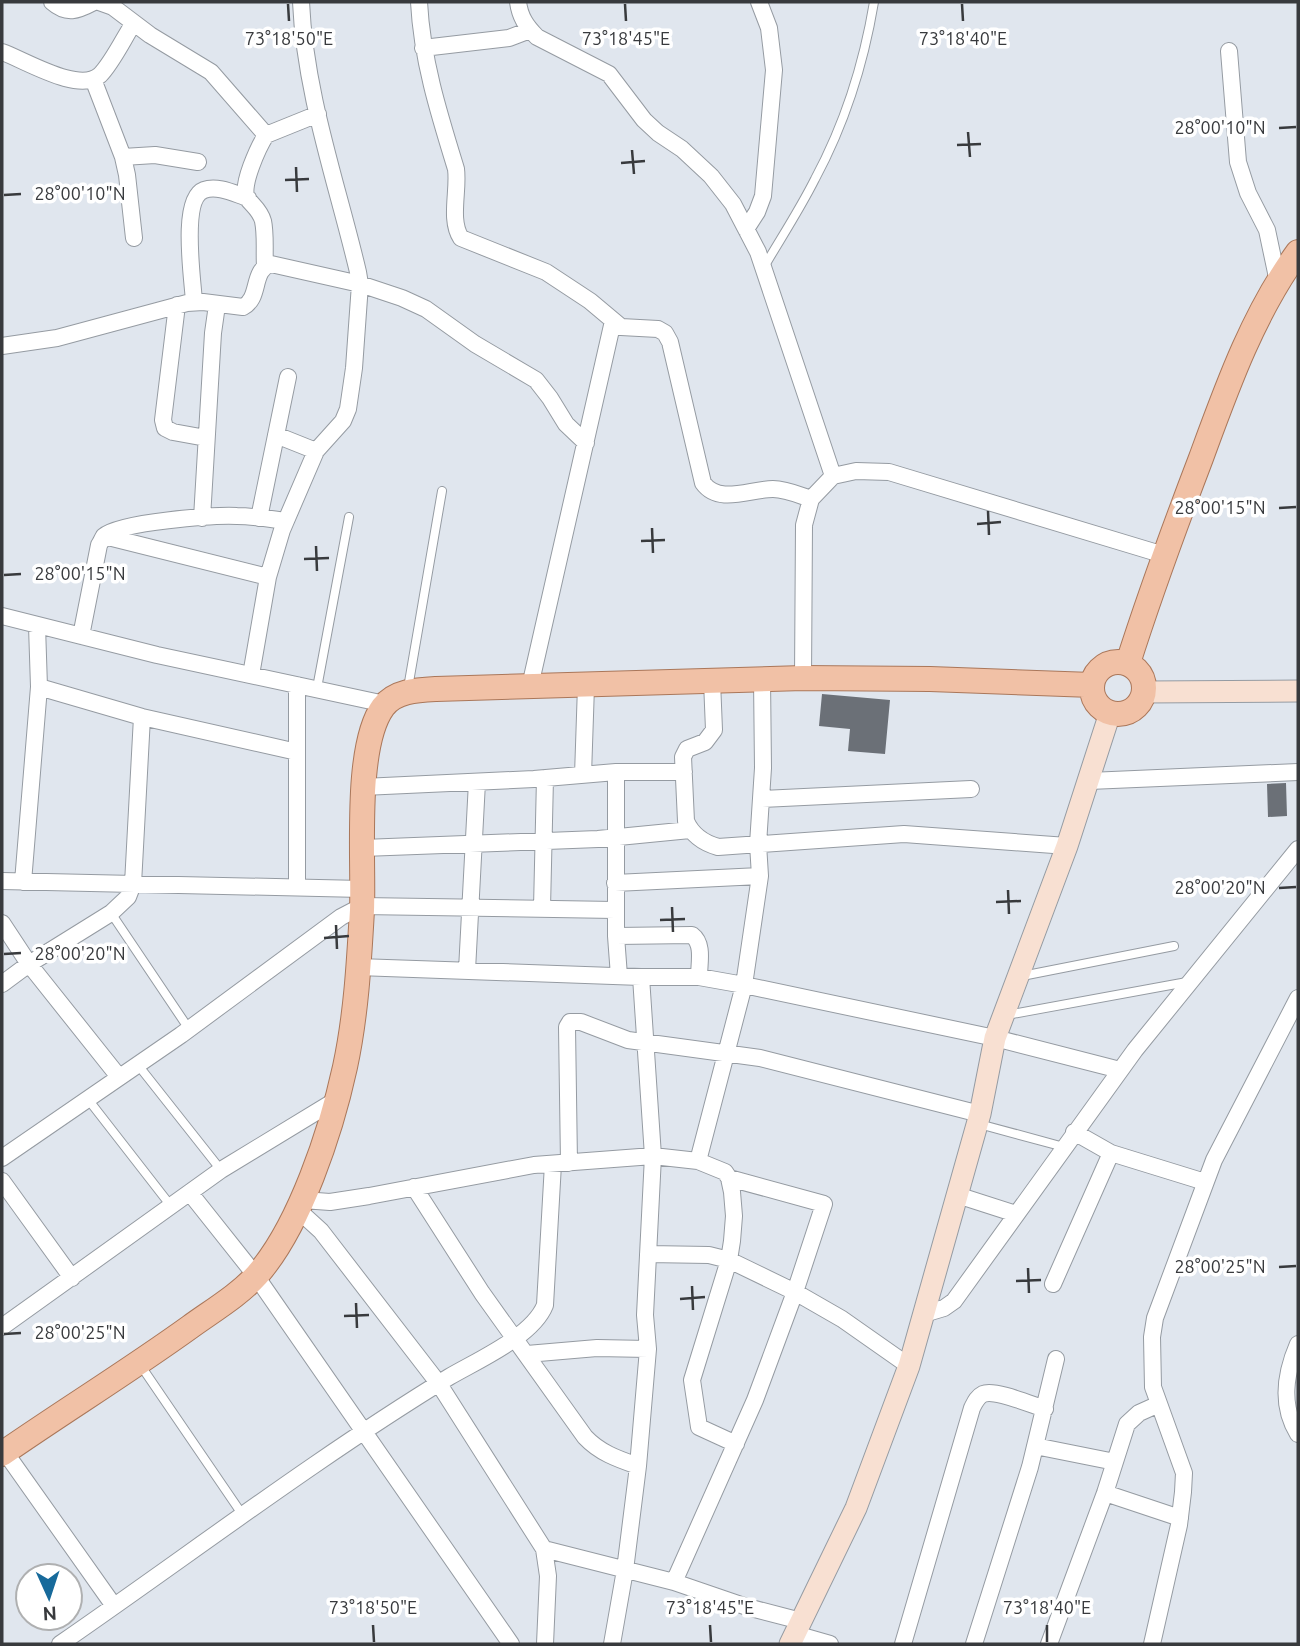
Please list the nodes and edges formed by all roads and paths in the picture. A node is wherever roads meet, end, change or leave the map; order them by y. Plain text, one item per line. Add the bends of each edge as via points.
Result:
1 (52, 2) edge
2 (97, 2) edge
3 (301, 2) edge
4 (419, 2) edge
5 (518, 2) edge
6 (759, 2) edge
7 (874, 2) edge
8 (133, 24) junction
9 (530, 30) junction
10 (423, 48) junction
11 (1229, 51) dead end
12 (2, 52) edge
13 (93, 79) junction
14 (318, 114) junction
15 (266, 135) junction
16 (123, 157) junction
17 (198, 162) dead end
18 (248, 198) junction
19 (746, 229) junction
20 (134, 238) dead end
21 (1298, 253) edge
22 (265, 266) junction
23 (764, 267) junction
24 (1278, 282) junction
25 (359, 284) junction
26 (194, 302) junction
27 (177, 305) junction
28 (217, 305) junction
29 (613, 321) junction
30 (2, 346) edge
31 (288, 377) dead end
32 (276, 435) junction
33 (206, 438) junction
34 (586, 443) junction
35 (316, 451) junction
36 (834, 475) junction
37 (442, 491) dead end
38 (811, 499) junction
39 (349, 517) dead end
40 (201, 518) junction
41 (259, 518) junction
42 (286, 521) junction
43 (104, 536) junction
44 (1164, 555) junction
45 (268, 577) junction
46 (2, 616) edge
47 (37, 626) junction
48 (81, 636) junction
49 (1128, 663) junction
50 (251, 675) junction
51 (803, 678) junction
52 (762, 679) junction
53 (712, 681) junction
54 (297, 685) junction
55 (530, 685) junction
56 (1092, 685) junction
57 (586, 686) junction
58 (39, 687) junction
59 (317, 688) junction
60 (407, 691) junction
61 (1298, 691) edge
62 (1144, 692) junction
63 (385, 704) junction
64 (1110, 713) junction
65 (142, 717) junction
66 (297, 752) junction
67 (616, 772) junction
68 (684, 772) junction
69 (1298, 772) edge
70 (583, 775) junction
71 (545, 778) junction
72 (1090, 781) junction
73 (477, 782) junction
74 (363, 787) junction
75 (971, 789) dead end
76 (762, 799) junction
77 (690, 830) junction
78 (615, 837) junction
79 (544, 840) junction
80 (475, 843) junction
81 (758, 844) junction
82 (1067, 846) junction
83 (363, 848) junction
84 (1298, 849) edge
85 (760, 876) junction
86 (2, 881) edge
87 (23, 882) junction
88 (615, 883) junction
89 (133, 884) junction
90 (297, 887) junction
91 (362, 897) junction
92 (471, 908) junction
93 (542, 908) junction
94 (615, 910) junction
95 (111, 913) junction
96 (2, 922) edge
97 (615, 936) junction
98 (1174, 947) dead end
99 (29, 964) junction
100 (359, 967) junction
101 (467, 970) junction
102 (619, 976) junction
103 (641, 977) junction
104 (699, 977) junction
105 (1016, 977) junction
106 (1190, 981) junction
107 (2, 984) edge
108 (744, 985) junction
109 (1298, 998) edge
110 (1003, 1016) junction
111 (190, 1029) junction
112 (995, 1038) junction
113 (646, 1042) junction
114 (727, 1052) junction
115 (138, 1065) junction
116 (1120, 1070) junction
117 (119, 1077) junction
118 (87, 1097) junction
119 (336, 1100) junction
120 (978, 1119) junction
121 (1074, 1132) junction
122 (1063, 1147) junction
123 (1111, 1153) junction
124 (653, 1156) junction
125 (2, 1158) edge
126 (698, 1161) junction
127 (561, 1163) junction
128 (221, 1170) junction
129 (729, 1178) junction
130 (2, 1181) edge
131 (1205, 1182) junction
132 (414, 1188) junction
133 (190, 1193) junction
134 (957, 1195) junction
135 (300, 1205) junction
136 (171, 1206) junction
137 (1016, 1214) junction
138 (648, 1254) junction
139 (729, 1260) junction
140 (256, 1276) junction
141 (72, 1278) junction
142 (1052, 1284) dead end
143 (795, 1292) junction
144 (924, 1314) junction
145 (2, 1327) edge
146 (514, 1338) junction
147 (1298, 1344) edge
148 (648, 1349) junction
149 (527, 1354) junction
150 (1056, 1359) dead end
151 (139, 1363) junction
152 (909, 1366) junction
153 (439, 1384) junction
154 (1159, 1404) junction
155 (1045, 1409) junction
156 (364, 1430) junction
157 (1298, 1434) edge
158 (736, 1444) junction
159 (1035, 1446) junction
160 (3, 1453) edge
161 (1115, 1462) junction
162 (638, 1466) junction
163 (1105, 1493) junction
164 (242, 1514) junction
165 (1180, 1518) junction
166 (544, 1549) junction
167 (625, 1570) junction
168 (674, 1582) junction
169 (114, 1606) junction
170 (796, 1633) edge
171 (60, 1644) edge
172 (511, 1644) edge
173 (545, 1644) edge
174 (612, 1644) edge
175 (830, 1644) edge
176 (903, 1644) edge
177 (974, 1644) edge
178 (1049, 1644) edge
179 (1152, 1644) edge

1 - 2 street via 70,11
2 - 8 street via 113,7
3 - 14 street
4 - 10 street
5 - 9 street
6 - 19 street via 769,28 774,70 763,196
7 - 23 lane via 836,134
8 - 13 street via 101,74
8 - 15 street via 211,72
9 - 10 street via 509,38
9 - 19 street via 609,74 644,120 711,176
10 - 29 street via 456,169 456,229 461,238 545,272
11 - 24 street via 1238,162 1267,230
12 - 13 street via 71,80
13 - 16 street
14 - 15 street
14 - 25 street
15 - 18 street via 245,184
16 - 17 street via 155,155
16 - 20 street
18 - 22 street via 263,223
18 - 26 street via 207,189 193,202 189,233
19 - 23 street
21 - 24 main road
22 - 25 street
22 - 28 street via 248,305
23 - 36 street
24 - 44 main road via 1228,384
25 - 34 street via 426,309 536,380 566,424
25 - 35 street via 348,409
26 - 27 street
26 - 28 street
27 - 30 street via 57,338
27 - 33 street via 163,420 165,428 173,432
28 - 33 street
29 - 34 street
29 - 38 street via 621,327 665,333 708,491 739,494 783,489
31 - 32 street
32 - 35 street
32 - 41 street
33 - 40 street
34 - 55 street
35 - 42 street
36 - 38 street
36 - 44 street via 889,472
37 - 60 lane
38 - 51 street via 804,525
39 - 59 lane
40 - 41 street
40 - 43 street via 133,526
41 - 42 street
42 - 45 street
43 - 45 street
43 - 48 street
44 - 49 main road
45 - 50 street
46 - 47 street
47 - 48 street
47 - 58 street
48 - 50 street
49 - 56 main road via 1104,664
49 - 62 main road via 1140,672
50 - 54 street
51 - 52 main road
51 - 56 main road
52 - 53 main road
52 - 76 street
53 - 57 main road
53 - 68 street via 714,730 705,742 687,749
54 - 59 street
54 - 66 street
55 - 57 main road
55 - 60 main road
56 - 64 main road via 1098,706
57 - 70 street
58 - 65 street
58 - 87 street
59 - 63 street
60 - 63 main road
61 - 62 street
62 - 64 main road via 1136,708
63 - 74 main road via 372,729
64 - 72 street
65 - 66 street
65 - 89 street
66 - 90 street
67 - 68 street
67 - 70 street
67 - 78 street
68 - 77 street
69 - 72 street
70 - 71 street
71 - 73 street
71 - 79 street
72 - 82 street
73 - 74 street
73 - 80 street
74 - 83 main road
75 - 76 street
76 - 81 street
77 - 78 street
77 - 81 street via 707,844
78 - 79 street
78 - 88 street
79 - 80 street
79 - 93 street
80 - 83 street
80 - 92 street
81 - 82 street via 904,834
81 - 85 street
82 - 105 street
83 - 91 main road
84 - 106 street
85 - 88 street
85 - 108 street
86 - 87 street
87 - 89 street
88 - 94 street
89 - 90 street
89 - 95 street via 128,897
90 - 91 street
91 - 92 street
91 - 100 main road
91 - 111 street
92 - 93 street
92 - 101 street
93 - 94 street
94 - 97 street
95 - 99 street
95 - 111 lane
96 - 99 street
97 - 102 street
97 - 104 street via 692,935 700,944
98 - 105 lane
99 - 107 street
99 - 117 street
100 - 101 street
100 - 119 main road
101 - 102 street
102 - 103 street
103 - 104 street
103 - 113 street
104 - 108 street
105 - 110 street
106 - 110 lane
106 - 116 street
108 - 112 street
108 - 114 street
109 - 131 street
110 - 112 street
111 - 115 street
112 - 116 street
112 - 120 street
113 - 114 street
113 - 124 street
113 - 127 street via 570,1022
114 - 120 street
114 - 126 street
115 - 117 street
115 - 128 lane
116 - 121 street
117 - 118 street
118 - 125 street
118 - 136 lane
119 - 128 street
119 - 135 main road
120 - 122 lane
120 - 134 street
121 - 122 street
121 - 123 street
122 - 137 street
123 - 131 street
123 - 142 street
124 - 126 street
124 - 127 street
124 - 138 street
126 - 129 street
127 - 132 street
127 - 146 street via 545,1305 540,1317
128 - 133 street
129 - 139 street via 733,1216
129 - 143 street via 824,1204
130 - 141 street
131 - 154 street via 1152,1337 1151,1368
132 - 135 street
132 - 146 street
133 - 136 street
133 - 140 street
134 - 137 street
134 - 144 street
135 - 140 main road
135 - 153 street
136 - 141 street
137 - 144 street via 954,1301
138 - 139 street via 709,1255
138 - 148 street
139 - 143 street
139 - 158 street via 692,1380 699,1427
140 - 151 main road
140 - 156 street
141 - 145 street
143 - 152 street
143 - 158 street
144 - 152 street
146 - 149 street
146 - 153 street
147 - 157 street via 1285,1401
148 - 149 street
148 - 162 street
149 - 162 street via 594,1447
150 - 155 street
151 - 160 main road
151 - 164 lane
152 - 170 street via 856,1508
153 - 156 street
153 - 166 street
154 - 161 street via 1127,1424
154 - 165 street via 1184,1473
155 - 159 street
155 - 176 street via 995,1394 978,1397
156 - 164 street
156 - 172 street
158 - 168 street
159 - 161 street
159 - 177 street
160 - 169 street
161 - 163 street
162 - 167 street
163 - 165 street
163 - 178 street
164 - 169 street
165 - 179 street
166 - 167 street
166 - 173 street via 548,1560
167 - 168 street
167 - 174 street
168 - 170 street via 747,1608
169 - 171 street
170 - 175 street

